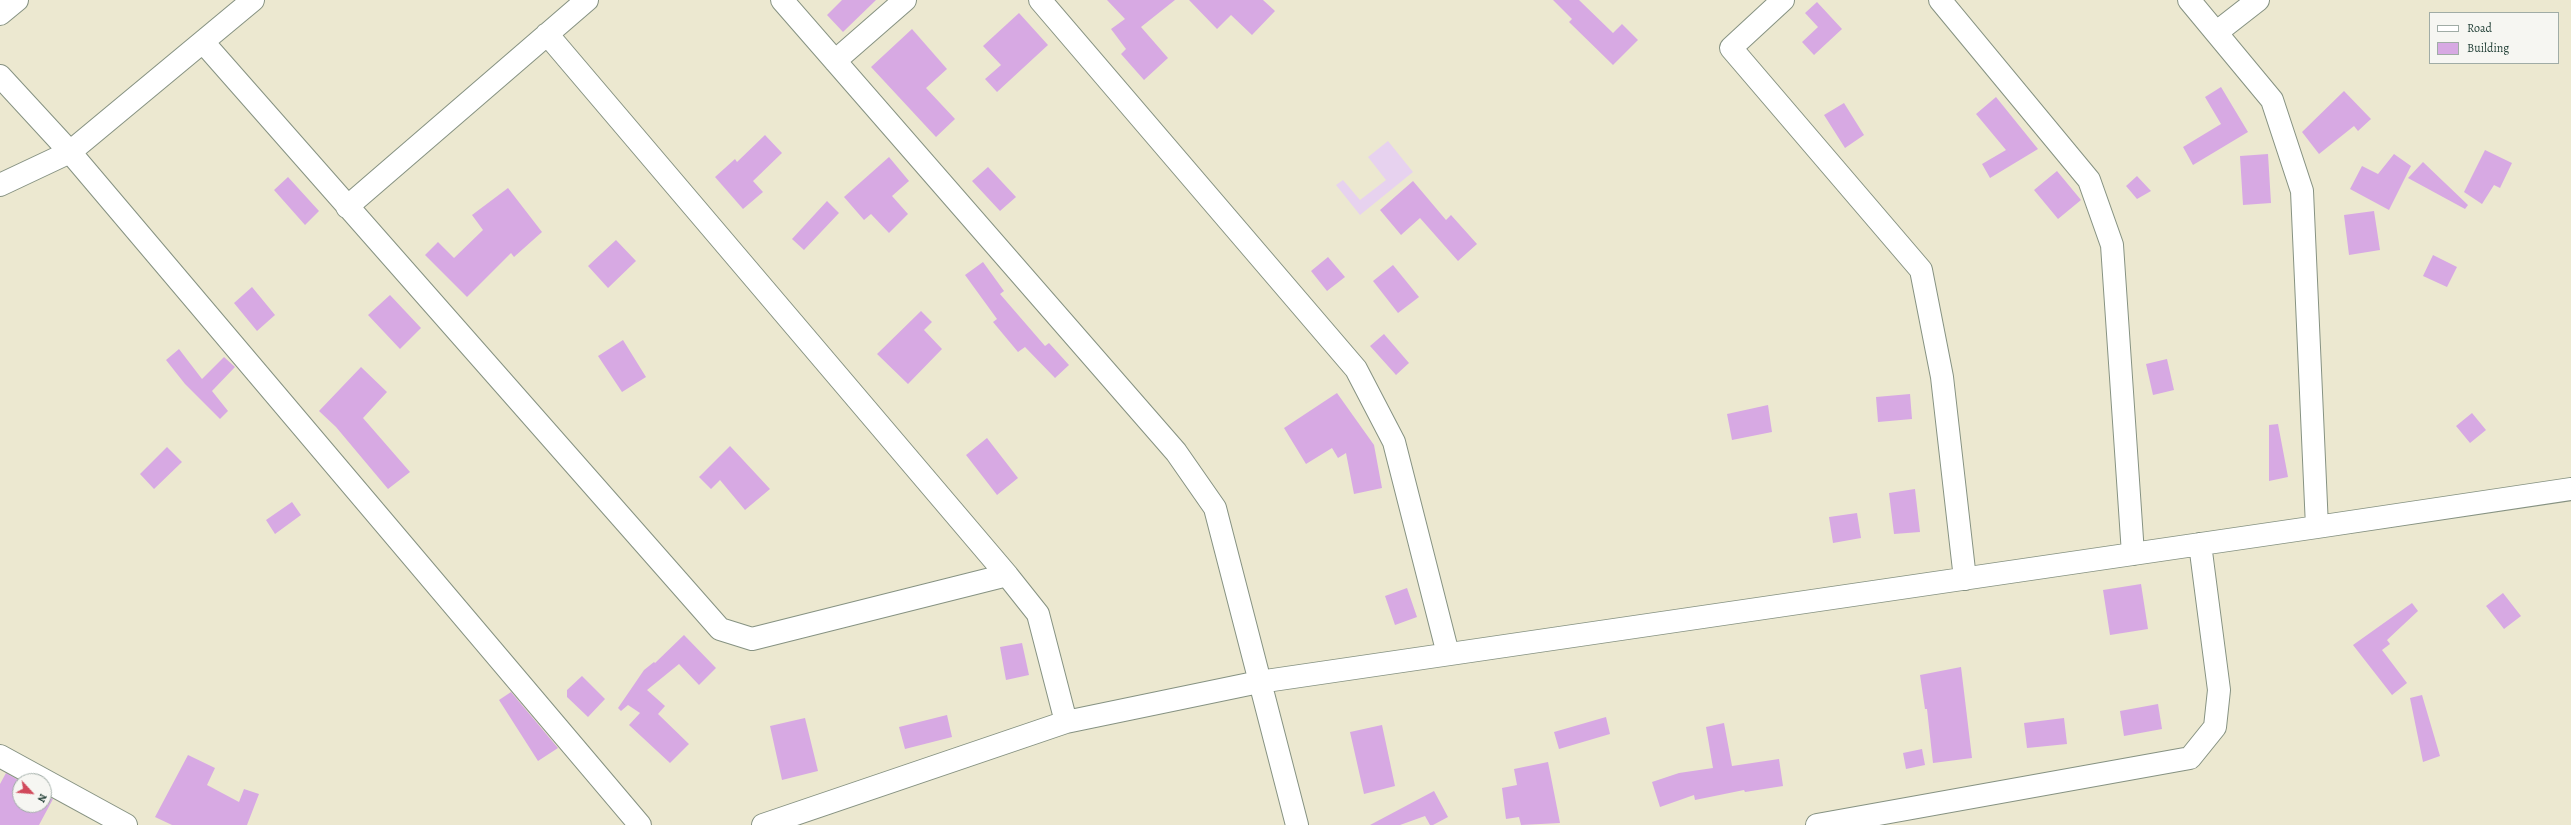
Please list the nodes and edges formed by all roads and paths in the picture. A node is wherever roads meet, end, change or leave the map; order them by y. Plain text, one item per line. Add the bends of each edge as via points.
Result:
1 (17, 0) edge
2 (253, 0) edge
3 (586, 0) edge
4 (782, 0) edge
5 (905, 0) edge
6 (1040, 0) edge
7 (1783, 0) edge
8 (1940, 0) edge
9 (2189, 0) edge
10 (2258, 0) edge
11 (0, 14) edge
12 (2217, 32) junction
13 (547, 34) junction
14 (203, 42) junction
15 (835, 60) junction
16 (0, 76) edge
17 (70, 152) junction
18 (0, 185) edge
19 (347, 207) junction
20 (2571, 489) edge
21 (2317, 527) junction
22 (2200, 544) junction
23 (2133, 554) junction
24 (1007, 575) junction
25 (1965, 578) junction
26 (1448, 654) junction
27 (1259, 682) junction
28 (1066, 722) junction
29 (0, 756) edge
30 (126, 825) edge
31 (640, 825) edge
32 (763, 825) edge
33 (1297, 825) edge
34 (1817, 825) edge

1 - 11 street
2 - 14 street
3 - 13 street
4 - 15 street
5 - 15 street
6 - 26 street via 1356,369 1394,442
7 - 25 street via 1731,48 1921,270 1942,377
8 - 23 street via 2089,180 2112,245
9 - 12 street
10 - 12 street
12 - 21 street via 2272,100 2302,191
13 - 19 street
13 - 24 street
14 - 17 street
14 - 19 street
15 - 27 street via 1176,452 1215,508
16 - 17 street
17 - 18 street
17 - 31 street
19 - 24 street via 720,629 752,639
20 - 21 street
21 - 22 street
22 - 23 street
22 - 34 street via 2219,690 2215,727 2190,758
23 - 25 street
24 - 28 street via 1038,614
25 - 26 street
26 - 27 street
27 - 28 street
27 - 33 street
28 - 32 street
29 - 30 street

